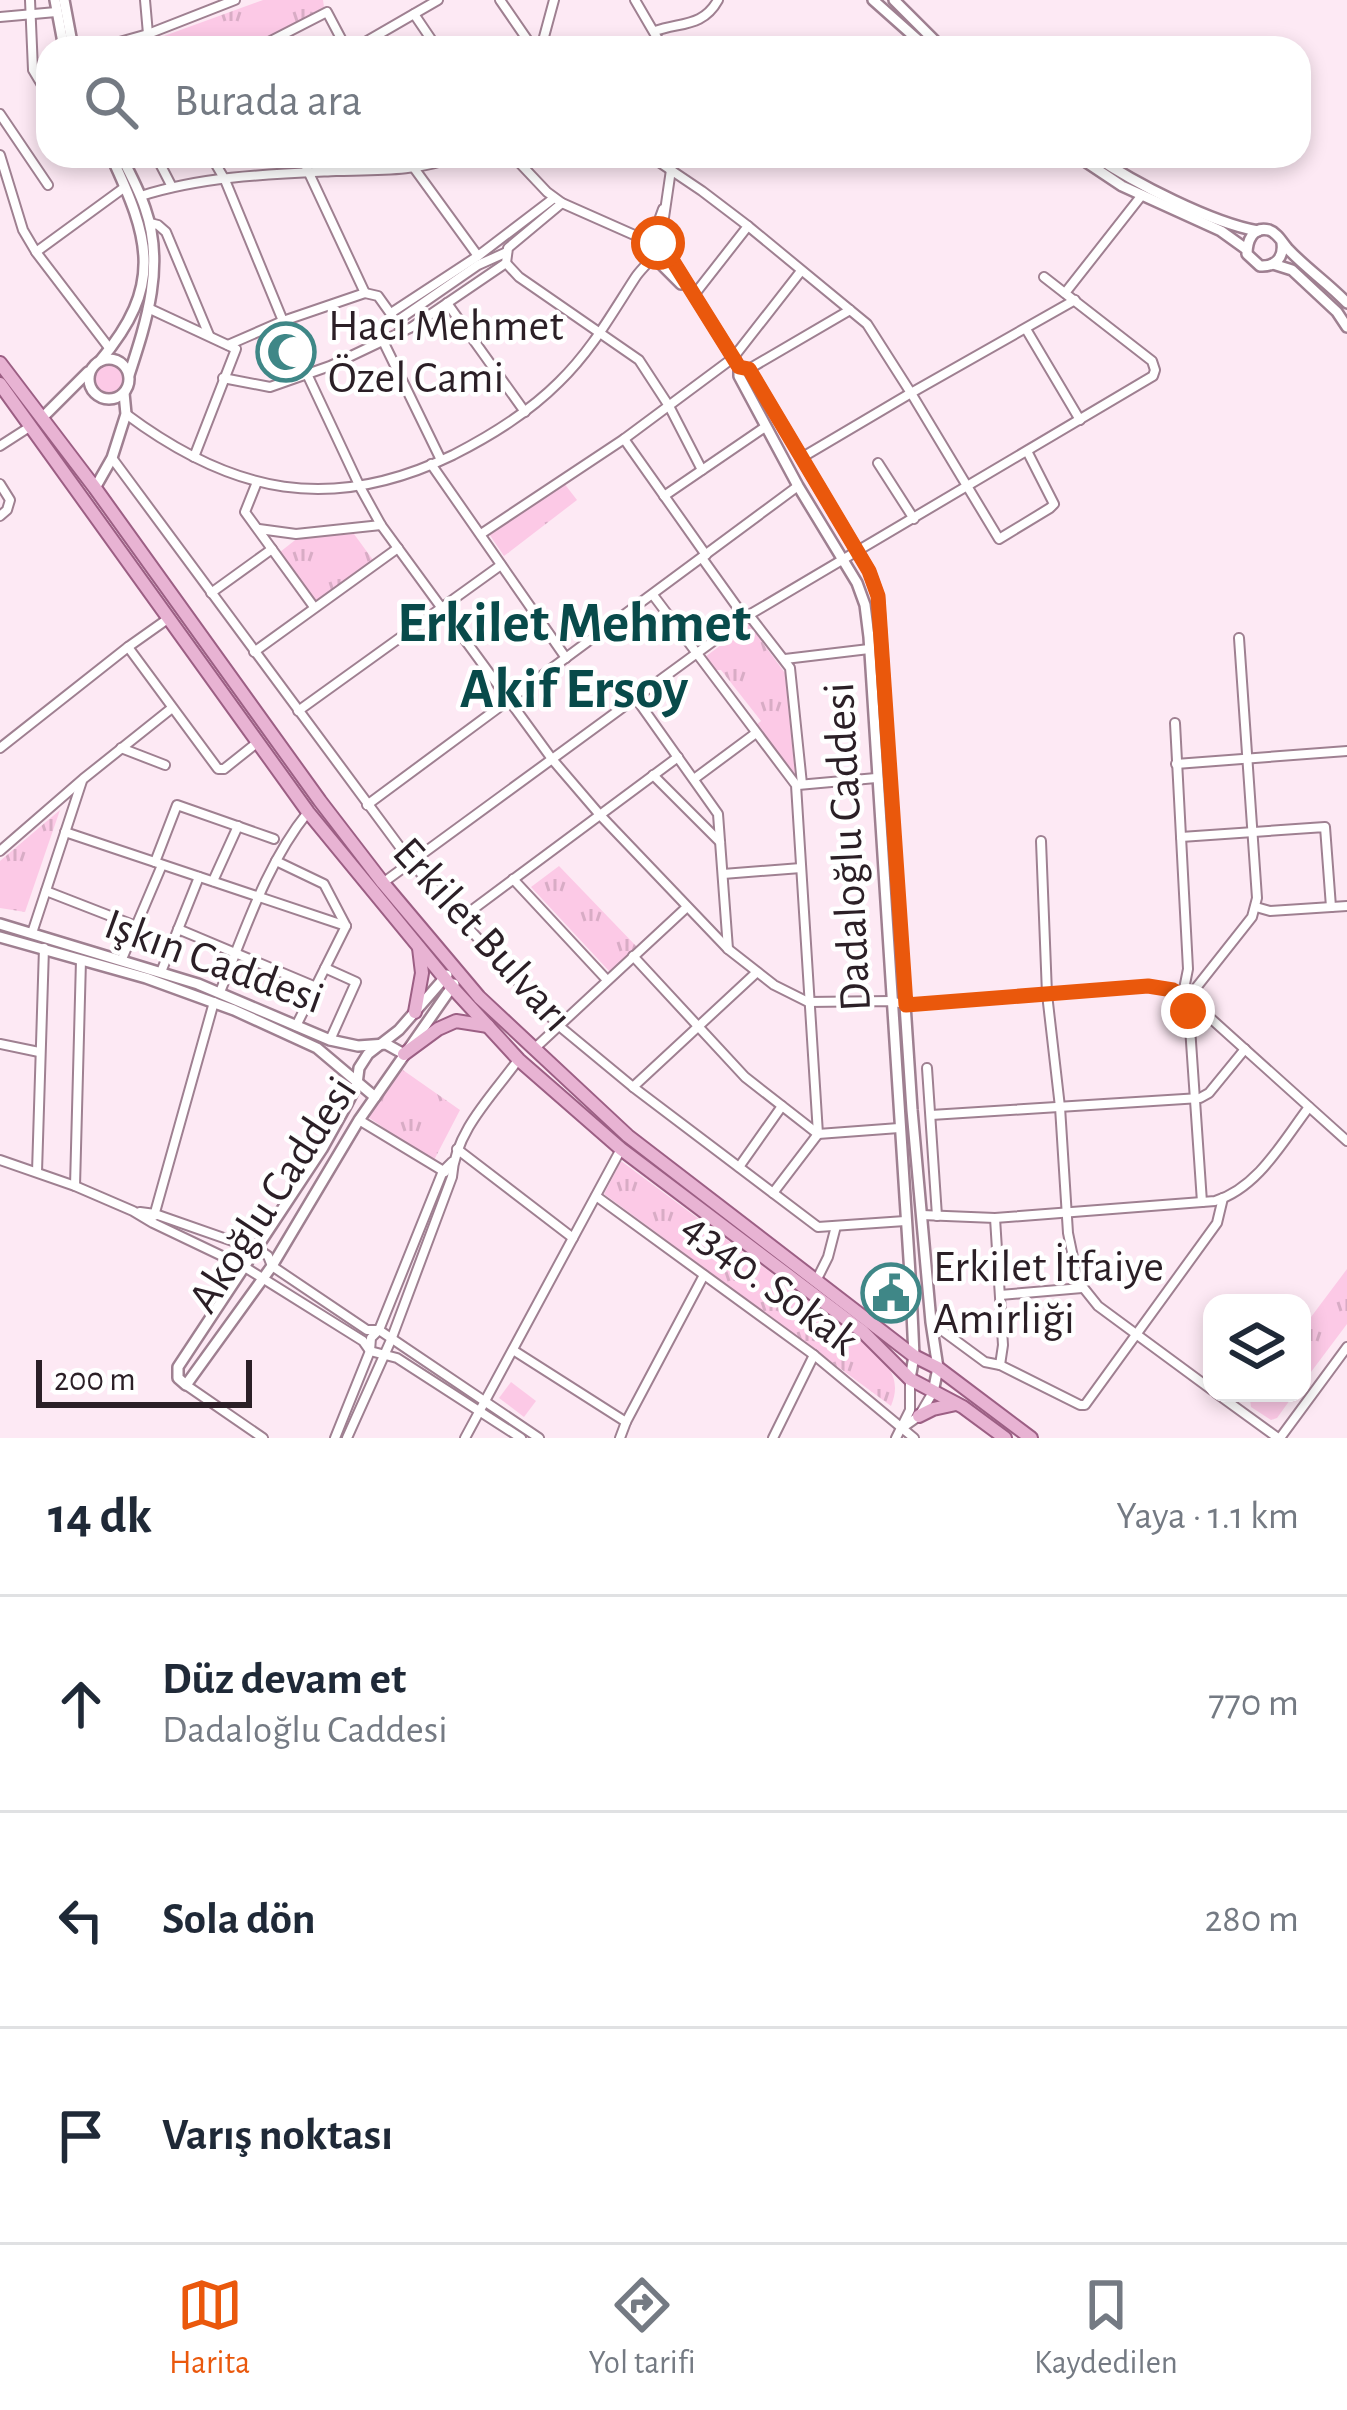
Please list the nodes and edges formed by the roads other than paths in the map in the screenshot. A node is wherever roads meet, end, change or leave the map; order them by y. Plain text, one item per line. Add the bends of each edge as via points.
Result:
1 (30, 0) edge
2 (64, 0) edge
3 (146, 0) edge
4 (236, 0) edge
5 (438, 0) edge
6 (500, 0) edge
7 (554, 0) edge
8 (635, 0) edge
9 (718, 0) edge
10 (873, 0) edge
11 (894, 0) edge
12 (56, 6) edge
13 (31, 14) junction
14 (414, 14) junction
15 (0, 16) edge
16 (655, 31) junction
17 (148, 34) junction
18 (65, 36) edge
19 (68, 36) edge
20 (141, 36) edge
21 (280, 36) edge
22 (343, 36) edge
23 (373, 36) edge
24 (428, 36) edge
25 (528, 36) edge
26 (541, 36) edge
27 (657, 36) edge
28 (914, 36) edge
29 (930, 36) edge
30 (36, 76) edge
31 (0, 114) edge
32 (0, 154) edge
33 (36, 167) edge
34 (37, 168) edge
35 (116, 168) edge
36 (128, 168) edge
37 (162, 168) edge
38 (218, 168) edge
39 (308, 168) edge
40 (412, 168) joint
41 (525, 168) edge
42 (668, 168) edge
43 (1094, 168) edge
44 (1112, 168) edge
45 (671, 170) junction
46 (310, 172) junction
47 (225, 180) junction
48 (48, 185) dead end
49 (125, 187) junction
50 (172, 187) junction
51 (1142, 195) junction
52 (141, 196) junction
53 (558, 201) junction
54 (150, 224) junction
55 (748, 226) junction
56 (1258, 231) junction
57 (1282, 243) junction
58 (652, 249) junction
59 (1246, 249) junction
60 (36, 252) junction
61 (478, 256) junction
62 (507, 258) junction
63 (1273, 265) junction
64 (801, 271) junction
65 (1044, 278) dead end
66 (365, 292) junction
67 (1064, 292) junction
68 (691, 294) junction
69 (1075, 300) junction
70 (447, 303) junction
71 (1347, 303) edge
72 (148, 308) junction
73 (850, 310) junction
74 (394, 317) junction
75 (283, 321) junction
76 (1347, 327) edge
77 (1027, 329) junction
78 (403, 331) junction
79 (600, 334) junction
80 (209, 337) junction
81 (383, 340) junction
82 (227, 345) junction
83 (110, 349) junction
84 (0, 363) edge
85 (96, 364) junction
86 (740, 365) junction
87 (308, 374) junction
88 (129, 375) junction
89 (223, 378) junction
90 (0, 385) edge
91 (124, 393) junction
92 (911, 393) junction
93 (669, 406) junction
94 (525, 412) junction
95 (126, 414) junction
96 (1080, 420) junction
97 (36, 422) junction
98 (765, 427) junction
99 (2, 431) edge
100 (17, 435) junction
101 (624, 439) junction
102 (0, 446) edge
103 (1028, 451) junction
104 (194, 457) junction
105 (112, 458) junction
106 (801, 458) junction
107 (436, 462) junction
108 (878, 463) dead end
109 (702, 470) junction
110 (257, 482) junction
111 (0, 484) edge
112 (798, 485) junction
113 (360, 487) junction
114 (95, 488) junction
115 (968, 488) junction
116 (664, 496) junction
117 (82, 498) junction
118 (0, 516) edge
119 (914, 519) junction
120 (381, 525) junction
121 (257, 529) junction
122 (482, 534) junction
123 (398, 548) junction
124 (272, 549) junction
125 (857, 550) junction
126 (704, 557) junction
127 (843, 559) junction
128 (501, 565) junction
129 (211, 593) junction
130 (653, 595) junction
131 (314, 607) junction
132 (442, 608) junction
133 (747, 616) junction
134 (169, 618) junction
135 (1239, 638) dead end
136 (128, 647) junction
137 (869, 649) junction
138 (254, 652) junction
139 (695, 653) junction
140 (566, 658) junction
141 (784, 659) junction
142 (508, 698) junction
143 (635, 698) junction
144 (172, 708) junction
145 (298, 711) junction
146 (1174, 723) dead end
147 (756, 733) junction
148 (258, 742) junction
149 (0, 748) edge
150 (121, 748) junction
151 (1347, 751) edge
152 (678, 757) junction
153 (552, 759) junction
154 (1248, 759) junction
155 (1175, 764) junction
156 (165, 765) dead end
157 (653, 776) junction
158 (876, 778) junction
159 (83, 779) junction
160 (694, 779) junction
161 (799, 785) junction
162 (368, 805) junction
163 (308, 812) junction
164 (601, 815) junction
165 (238, 826) junction
166 (65, 832) junction
167 (1253, 832) junction
168 (1181, 837) junction
169 (274, 839) dead end
170 (1041, 841) dead end
171 (721, 843) junction
172 (0, 851) edge
173 (276, 861) junction
174 (411, 862) junction
175 (159, 863) junction
176 (801, 868) junction
177 (723, 874) junction
178 (199, 877) junction
179 (513, 879) junction
180 (213, 881) junction
181 (383, 884) junction
182 (46, 892) junction
183 (259, 897) junction
184 (1347, 906) edge
185 (687, 907) junction
186 (1256, 907) junction
187 (1331, 907) junction
188 (460, 919) junction
189 (0, 924) edge
190 (136, 926) junction
191 (346, 926) junction
192 (178, 929) junction
193 (32, 933) junction
194 (0, 937) edge
195 (418, 947) junction
196 (44, 949) junction
197 (728, 950) junction
198 (236, 954) junction
199 (633, 956) junction
200 (81, 959) junction
201 (122, 959) junction
202 (325, 968) junction
203 (161, 972) junction
204 (757, 972) junction
205 (454, 978) junction
206 (607, 980) junction
207 (316, 987) junction
208 (1047, 994) junction
209 (1186, 996) junction
210 (218, 997) junction
211 (891, 1001) junction
212 (808, 1002) junction
213 (906, 1005) junction
214 (415, 1012) junction
215 (558, 1025) junction
216 (296, 1027) junction
217 (488, 1027) junction
218 (697, 1027) junction
219 (330, 1040) junction
220 (381, 1043) junction
221 (0, 1044) edge
222 (534, 1049) junction
223 (1245, 1049) junction
224 (38, 1052) junction
225 (404, 1054) junction
226 (519, 1060) junction
227 (927, 1068) dead end
228 (356, 1084) junction
229 (633, 1087) junction
230 (376, 1097) junction
231 (1195, 1099) junction
232 (782, 1106) junction
233 (1060, 1107) junction
234 (1310, 1107) junction
235 (931, 1115) junction
236 (359, 1120) junction
237 (898, 1129) junction
238 (818, 1134) junction
239 (1347, 1141) edge
240 (457, 1149) junction
241 (621, 1149) junction
242 (0, 1160) edge
243 (739, 1167) junction
244 (37, 1172) junction
245 (448, 1174) junction
246 (75, 1186) junction
247 (773, 1193) junction
248 (596, 1196) junction
249 (1223, 1198) junction
250 (1202, 1202) junction
251 (1066, 1212) junction
252 (922, 1215) junction
253 (937, 1216) junction
254 (995, 1218) junction
255 (153, 1219) junction
256 (905, 1220) junction
257 (836, 1226) junction
258 (573, 1238) junction
259 (253, 1250) junction
260 (243, 1266) junction
261 (272, 1266) junction
262 (704, 1275) junction
263 (264, 1278) junction
264 (816, 1281) junction
265 (1082, 1288) junction
266 (1000, 1295) junction
267 (931, 1322) junction
268 (379, 1330) junction
269 (1137, 1335) junction
270 (392, 1340) junction
271 (1347, 1347) edge
272 (513, 1350) junction
273 (370, 1351) junction
274 (384, 1354) junction
275 (814, 1355) junction
276 (914, 1356) junction
277 (1000, 1365) junction
278 (938, 1368) junction
279 (910, 1379) junction
280 (1203, 1383) edge
281 (187, 1385) junction
282 (933, 1392) junction
283 (1229, 1402) edge
284 (956, 1404) junction
285 (482, 1407) junction
286 (919, 1416) junction
287 (626, 1422) junction
288 (899, 1434) edge
289 (263, 1438) edge
290 (335, 1438) edge
291 (347, 1438) edge
292 (465, 1438) edge
293 (521, 1438) edge
294 (539, 1438) edge
295 (620, 1438) edge
296 (773, 1438) edge
297 (914, 1438) edge
298 (1005, 1438) edge
299 (1031, 1438) edge
300 (1279, 1438) edge

1 - 13 street
2 - 19 street
3 - 17 street
4 - 17 street
5 - 14 street
6 - 25 street
7 - 26 street
8 - 16 street
9 - 16 street via 698,21
10 - 28 street
11 - 29 street
12 - 13 street
12 - 18 street
13 - 15 street
13 - 30 street
14 - 23 street
14 - 24 street
16 - 27 street
17 - 20 street
21 - 22 street via 327,12
31 - 33 street
32 - 60 street
34 - 48 street
35 - 49 street
36 - 52 street
37 - 50 street
38 - 47 street
39 - 46 street
40 - 46 street
40 - 61 street
41 - 53 street
42 - 45 street
43 - 51 street
44 - 56 street
45 - 55 street
45 - 58 street
46 - 47 street
46 - 66 street
47 - 50 street
47 - 75 street
49 - 60 street
49 - 83 street via 142,236 144,280
50 - 52 street
51 - 59 street
51 - 67 street
52 - 54 street
53 - 58 street
53 - 61 street
53 - 62 street
54 - 72 street
54 - 80 street via 166,232
55 - 64 street
55 - 68 street
56 - 57 street
56 - 59 street
57 - 63 street
57 - 71 street
58 - 68 street, Dadaloğlu Caddesi
58 - 79 street
59 - 63 street via 1255,263
60 - 83 street
61 - 74 street
62 - 70 street
62 - 74 street via 478,265
62 - 79 street via 520,277
63 - 76 street via 1292,270
64 - 73 street
64 - 86 street
65 - 67 street
66 - 74 street
66 - 75 street
67 - 69 street
68 - 86 street, Dadaloğlu Caddesi
69 - 77 street
69 - 96 street via 1155,370
70 - 78 street
70 - 94 street
72 - 80 street
72 - 88 street
73 - 86 street
73 - 92 street
74 - 78 street
75 - 82 street
77 - 92 street
77 - 96 street
78 - 81 street
79 - 93 street via 639,360
79 - 94 street
80 - 82 street
81 - 87 street
81 - 107 street
82 - 89 street via 236,349
83 - 85 street
84 - 97 main road, Erkilet Bulvarı
85 - 88 street via 116,359
85 - 91 street via 89,384 96,395
85 - 97 street
86 - 93 street
86 - 98 street, Dadaloğlu Caddesi
86 - 106 street, Dadaloğlu Caddesi
87 - 89 street via 270,387
87 - 113 street
88 - 91 street
89 - 104 street
90 - 97 main road, Erkilet Bulvarı
91 - 95 street
92 - 106 street
92 - 115 street
93 - 101 street
93 - 109 street
94 - 107 street
95 - 104 street
95 - 105 street
96 - 103 street
97 - 100 street
97 - 114 main road, Erkilet Bulvarı
97 - 117 main road, Erkilet Bulvarı
98 - 109 street
98 - 112 street, Dadaloğlu Caddesi
99 - 100 street
100 - 102 street
101 - 116 street
101 - 122 street
103 - 115 street
103 - 115 street via 1054,499 1050,508 999,539
104 - 110 street
105 - 114 street
105 - 129 street
106 - 125 street, Dadaloğlu Caddesi
107 - 113 street
107 - 122 street
108 - 119 street
109 - 116 street
110 - 113 street
110 - 121 street via 245,512
111 - 118 street via 10,500
112 - 126 street
112 - 127 street, Dadaloğlu Caddesi
113 - 120 street
114 - 117 main road
114 - 181 main road, Erkilet Bulvarı
115 - 119 street
116 - 126 street
117 - 134 main road, Erkilet Bulvarı
119 - 125 street
120 - 121 street via 296,534
120 - 123 street
121 - 124 street
122 - 128 street
123 - 131 street
123 - 132 street
124 - 129 street
124 - 131 street
125 - 127 street
125 - 213 street, Dadaloğlu Caddesi via 880,607
126 - 130 street
126 - 133 street
127 - 133 street
127 - 137 street, Dadaloğlu Caddesi via 865,605
128 - 132 street
128 - 140 street
129 - 138 street
130 - 139 street
130 - 140 street
131 - 138 street
132 - 142 street
132 - 145 street
133 - 139 street
133 - 141 street
134 - 136 street
134 - 148 main road, Erkilet Bulvarı
135 - 154 street
136 - 144 street
136 - 149 street
137 - 141 street
137 - 158 street, Dadaloğlu Caddesi
138 - 145 street
139 - 143 street
139 - 147 street
140 - 142 street
141 - 161 street
142 - 153 street
142 - 162 street
143 - 152 street
143 - 153 street
144 - 148 street via 220,770
144 - 150 street
145 - 162 street
146 - 155 street
147 - 160 street
147 - 161 street
148 - 163 main road, Erkilet Bulvarı
150 - 156 street
150 - 159 street
151 - 154 street
152 - 157 street
152 - 160 street
153 - 164 street
153 - 174 street
154 - 155 street
154 - 167 street
155 - 168 street
157 - 164 street
157 - 171 street
158 - 161 street
158 - 211 street, Dadaloğlu Caddesi
159 - 166 street
159 - 172 street
160 - 171 street via 718,814
161 - 176 street
162 - 174 street
163 - 173 street
163 - 195 main road, Erkilet Bulvarı
164 - 179 street
164 - 185 street
165 - 169 street
165 - 175 street via 177,806
165 - 180 street
166 - 175 street
166 - 182 street
167 - 168 street
167 - 186 street
167 - 187 street via 1325,827
168 - 209 street
170 - 208 street
171 - 177 street
173 - 183 street
173 - 191 street via 324,884
174 - 181 street
174 - 188 street
175 - 178 street
175 - 190 street
176 - 177 street
176 - 212 street
177 - 197 street
178 - 180 street
178 - 192 street
179 - 188 street
179 - 206 street
180 - 183 street
181 - 205 main road, Erkilet Bulvarı
182 - 190 street
182 - 193 street
183 - 191 street
183 - 198 street
184 - 187 street
185 - 197 street
185 - 199 street
186 - 187 street
186 - 209 street
188 - 215 street
189 - 193 street, Işkın Caddesi
190 - 201 street
191 - 202 street
192 - 198 street
192 - 203 street
193 - 201 street, Işkın Caddesi
194 - 196 street, Işkın Caddesi
195 - 205 main road, Erkilet Bulvarı
195 - 214 main road
196 - 200 street, Işkın Caddesi
196 - 224 street
197 - 204 street
198 - 207 street
198 - 210 street
199 - 206 street
199 - 218 street
200 - 210 street, Işkın Caddesi
200 - 246 street
201 - 203 street, Işkın Caddesi
202 - 207 street
202 - 219 street via 356,982
203 - 210 street, Işkın Caddesi
204 - 212 street
204 - 218 street
205 - 214 street, Akoğlu Caddesi
205 - 217 main road, Erkilet Bulvarı
205 - 222 main road, Erkilet Bulvarı
205 - 225 street, Akoğlu Caddesi
206 - 215 street
207 - 216 street
208 - 209 street via 1148,986
208 - 213 street
208 - 233 street
209 - 223 street
209 - 231 street
210 - 216 street, Işkın Caddesi
210 - 228 street, Işkın Caddesi via 317,1048
210 - 255 street
211 - 212 street
211 - 213 street
211 - 237 street, Dadaloğlu Caddesi
212 - 238 street
213 - 252 street, Dadaloğlu Caddesi
214 - 220 street, Akoğlu Caddesi
215 - 222 street
215 - 229 street
216 - 219 street, Işkın Caddesi
217 - 225 main road via 456,1021
217 - 226 main road, Erkilet Bulvarı
218 - 229 street
218 - 232 street
219 - 220 street, Işkın Caddesi
220 - 225 street, Işkın Caddesi
220 - 228 street, Akoğlu Caddesi
221 - 224 street
222 - 264 main road, Erkilet Bulvarı via 628,1136
223 - 231 street
223 - 234 street
224 - 244 street
225 - 230 street, Akoğlu Caddesi
226 - 240 street
226 - 241 main road, Erkilet Bulvarı
227 - 235 street
228 - 230 street, Işkın Caddesi
228 - 259 street, Akoğlu Caddesi
229 - 243 street
230 - 236 street, Akoğlu Caddesi
231 - 233 street
231 - 250 street
232 - 238 street
232 - 243 street
233 - 235 street
233 - 251 street
234 - 239 street
234 - 249 street via 1252,1179
235 - 253 street
236 - 245 street
236 - 261 street, Akoğlu Caddesi
237 - 238 street
237 - 256 street, Dadaloğlu Caddesi
238 - 247 street
240 - 245 street
240 - 258 street
241 - 248 street
241 - 279 main road, Erkilet Bulvarı via 862,1330
242 - 244 street
243 - 247 street
244 - 246 street
245 - 268 street
245 - 270 street
246 - 255 street
247 - 257 street via 818,1227
248 - 258 street
248 - 262 street, 4340. Sokak
249 - 250 street
249 - 269 street via 1217,1223
250 - 251 street
251 - 254 street
251 - 265 street
252 - 253 street
252 - 267 street, Dadaloğlu Caddesi
253 - 254 street
254 - 266 street
255 - 259 street
255 - 260 street
256 - 257 street
256 - 276 street, Dadaloğlu Caddesi
257 - 264 street
258 - 272 street
259 - 260 street, Akoğlu Caddesi
259 - 261 street
260 - 263 street
260 - 281 street, Akoğlu Caddesi via 178,1367
261 - 263 street, Akoğlu Caddesi
261 - 268 street
262 - 275 street, 4340. Sokak
262 - 287 street
263 - 273 street
263 - 281 street, Akoğlu Caddesi
264 - 276 main road, Erkilet Bulvarı
265 - 266 street
265 - 269 street
266 - 277 street
267 - 277 street
267 - 278 street, Dadaloğlu Caddesi
268 - 270 street
268 - 273 street
269 - 277 street via 1082,1406
269 - 280 street
270 - 274 street
270 - 285 street
271 - 300 street
272 - 285 street
272 - 287 street
273 - 274 street
273 - 290 street
274 - 285 street
274 - 291 street
275 - 288 street, 4340. Sokak
275 - 296 street
276 - 278 main road, Erkilet Bulvarı
276 - 279 street, Dadaloğlu Caddesi
278 - 282 street
278 - 299 main road, Erkilet Bulvarı
279 - 282 main road, Erkilet Bulvarı
279 - 288 street via 910,1410
281 - 289 street
282 - 284 main road, Erkilet Bulvarı
282 - 286 street
283 - 300 street
284 - 286 main road
284 - 298 main road, Erkilet Bulvarı
285 - 292 street
285 - 293 street
285 - 294 street
286 - 288 street
287 - 295 street
288 - 297 street, 4340. Sokak

